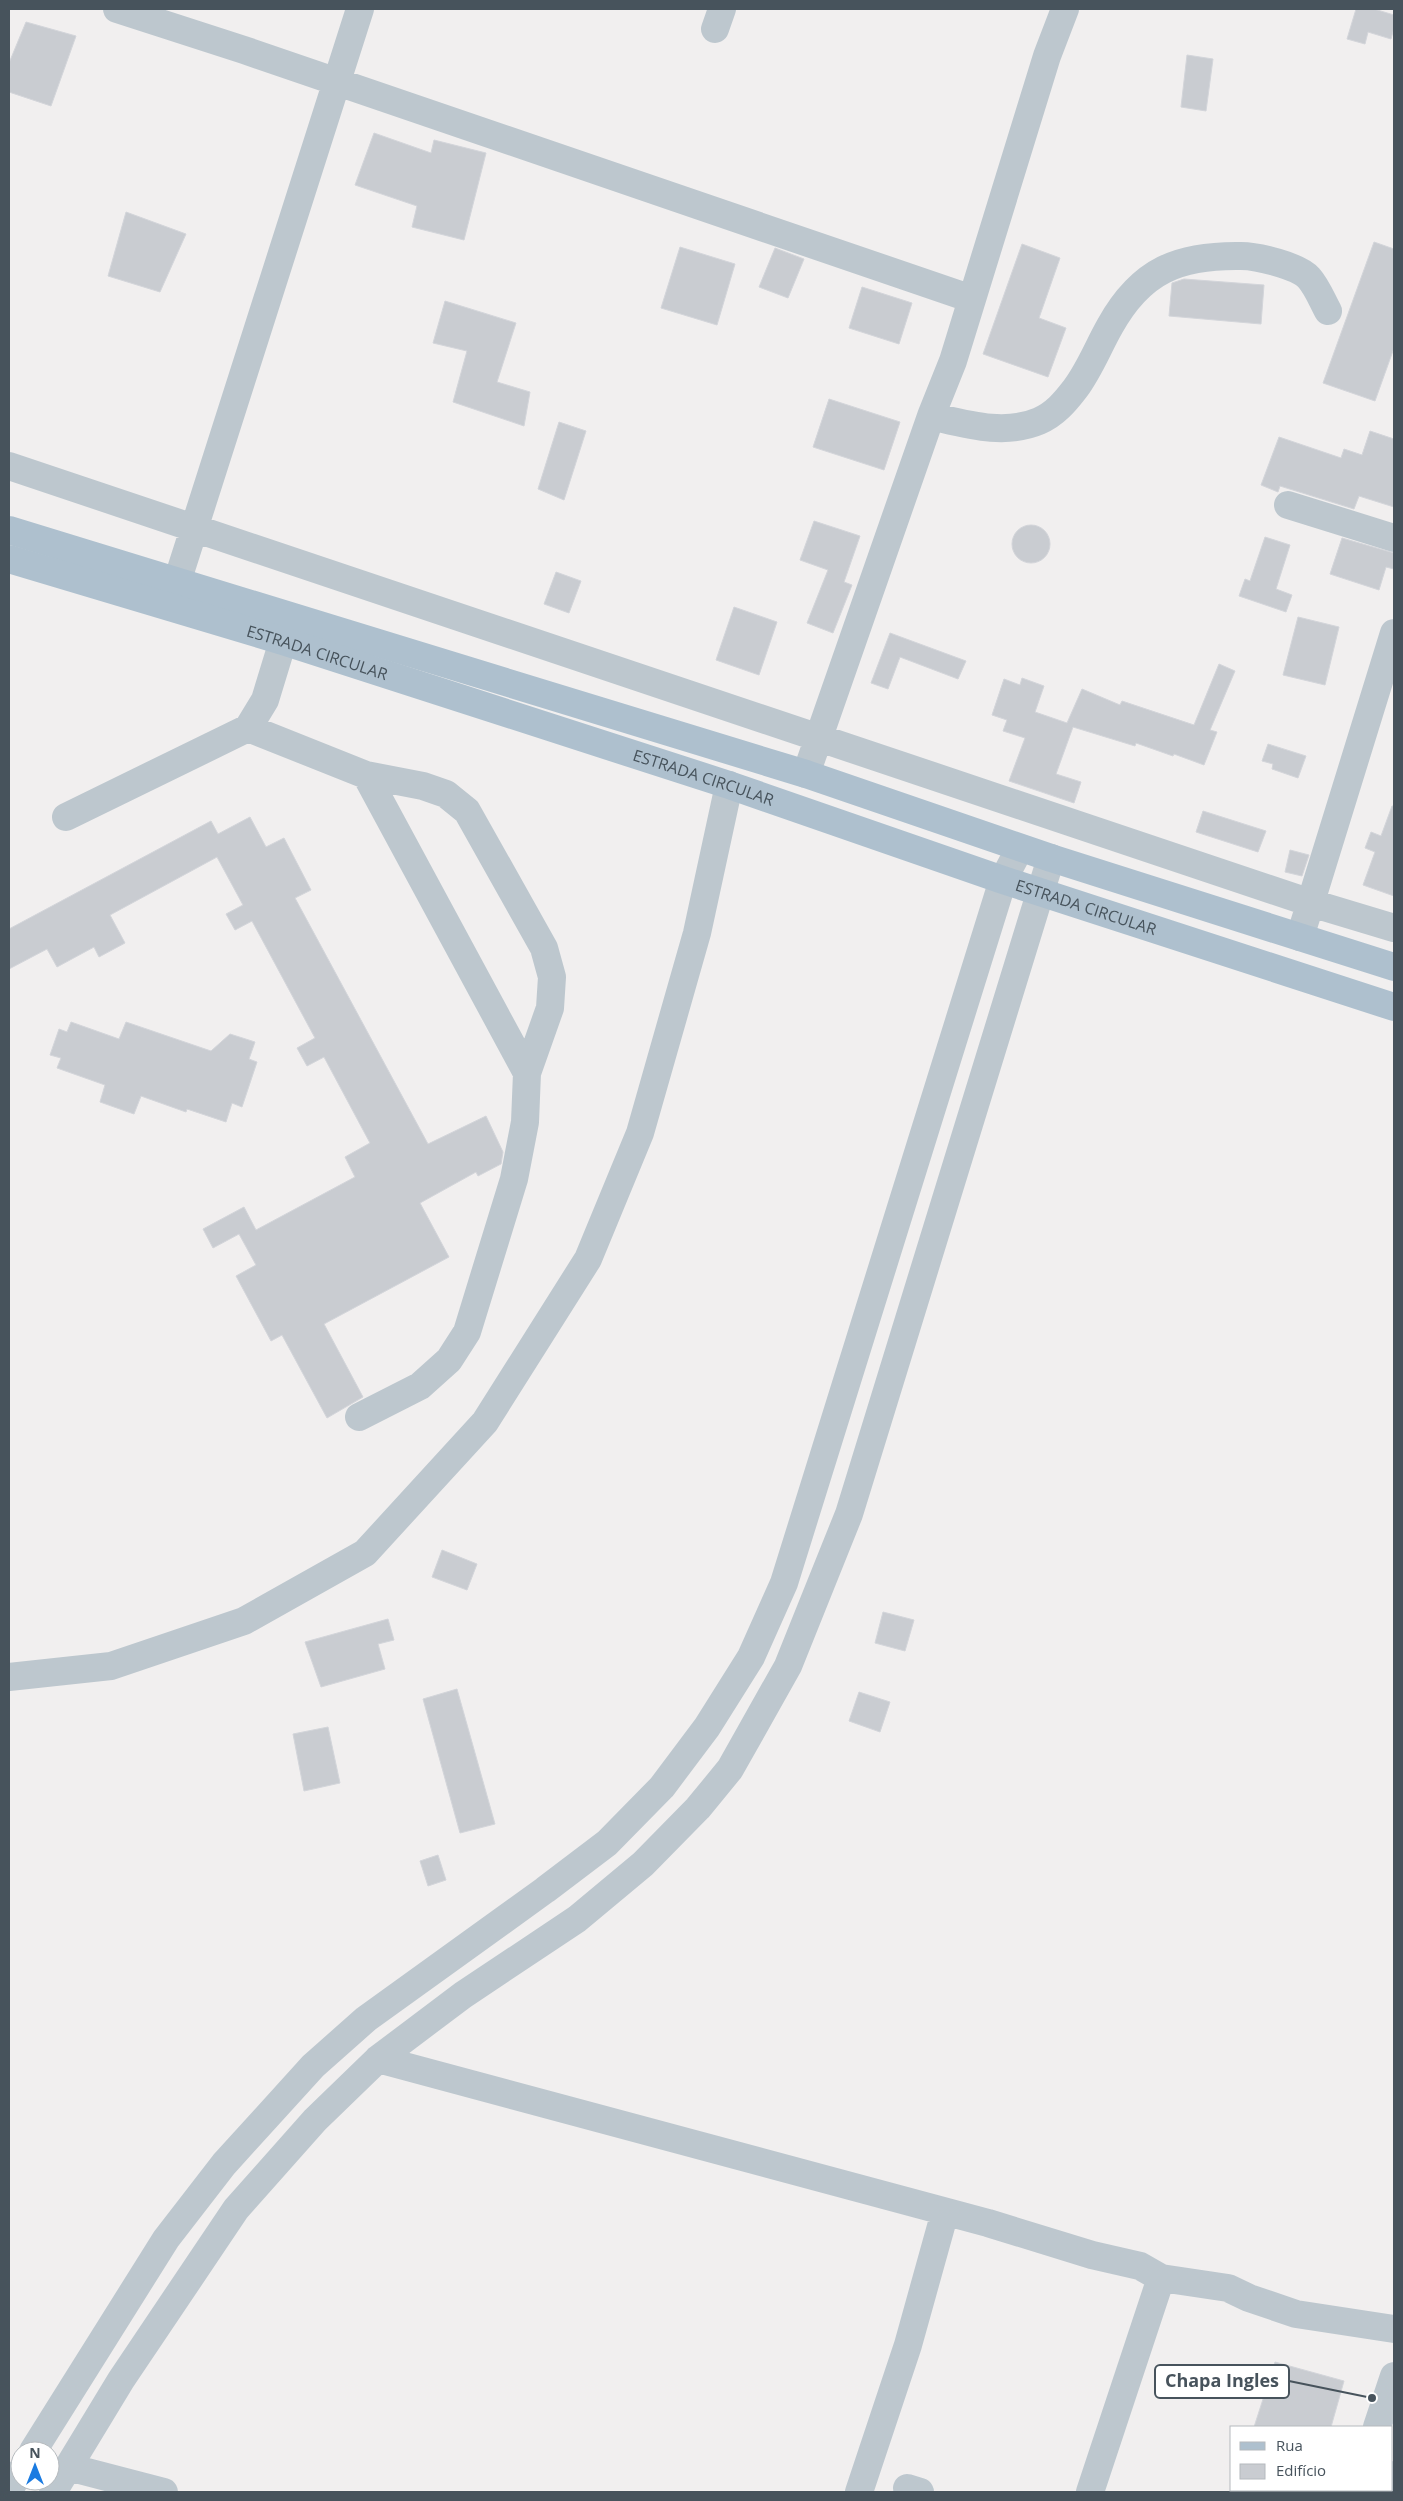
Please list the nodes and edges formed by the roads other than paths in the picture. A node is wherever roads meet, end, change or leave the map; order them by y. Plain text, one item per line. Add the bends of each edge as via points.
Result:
1 (117, 9) edge
2 (360, 9) edge
3 (1065, 9) edge
4 (337, 83) junction
5 (972, 299) junction
6 (1328, 311) dead end
7 (931, 416) junction
8 (9, 466) edge
9 (1288, 505) dead end
10 (9, 530) edge
11 (194, 530) junction
12 (1394, 538) edge
13 (9, 560) edge
14 (177, 582) junction
15 (1394, 633) edge
16 (283, 642) junction
17 (248, 728) junction
18 (819, 738) junction
19 (806, 774) junction
20 (366, 775) junction
21 (729, 785) junction
22 (66, 816) dead end
23 (1020, 848) junction
24 (1051, 858) junction
25 (1003, 880) junction
26 (1041, 892) junction
27 (1311, 903) junction
28 (1394, 928) edge
29 (1300, 937) junction
30 (1394, 967) edge
31 (1394, 1007) edge
32 (527, 1073) junction
33 (359, 1417) dead end
34 (9, 1677) edge
35 (378, 2059) junction
36 (945, 2212) junction
37 (1162, 2278) junction
38 (1394, 2329) edge
39 (1394, 2376) edge
40 (1377, 2426) edge
41 (39, 2441) edge
42 (68, 2467) junction
43 (53, 2492) edge
44 (164, 2492) edge
45 (859, 2492) edge
46 (1090, 2492) edge

1 - 4 street
2 - 4 street
3 - 5 street via 1047,56
4 - 5 street
4 - 11 street
5 - 7 street via 953,361
6 - 7 street via 1308,276 1278,262 1245,256 1212,256 1171,264 1128,297 1083,378 1060,408 1039,421 1011,428 978,427
7 - 18 street
8 - 11 street
9 - 12 street
10 - 14 main road
11 - 14 street
11 - 18 street
13 - 16 main road, ESTRADA CIRCULAR
14 - 19 main road
15 - 27 street
16 - 17 street via 266,700
16 - 21 main road, ESTRADA CIRCULAR
17 - 20 street
17 - 22 street
18 - 19 street
18 - 27 street
19 - 23 main road
20 - 32 street
20 - 32 street via 446,794 467,811 544,948 552,977 550,1008
21 - 25 main road, ESTRADA CIRCULAR
21 - 34 street via 697,933 640,1133 588,1259 485,1422 364,1553 244,1621 111,1666
23 - 24 main road
23 - 25 street
24 - 26 street
24 - 29 main road
25 - 26 main road, ESTRADA CIRCULAR
25 - 41 street via 784,1583 750,1657 712,1720 662,1787 606,1843 475,1942 414,1982 313,2066 224,2164 166,2239
26 - 31 main road, ESTRADA CIRCULAR
26 - 35 street via 849,1514 788,1666 735,1760 698,1808 636,1870 577,1919 462,1994
27 - 28 street
27 - 29 street
29 - 30 main road
32 - 33 street via 525,1122 514,1179 467,1332 449,1360 420,1386
35 - 36 street
35 - 42 street via 315,2120 236,2209 121,2380
36 - 37 street via 1140,2266
36 - 45 street via 908,2345
37 - 38 street via 1228,2288 1296,2314
37 - 46 street
39 - 40 street
42 - 43 street
42 - 44 street

